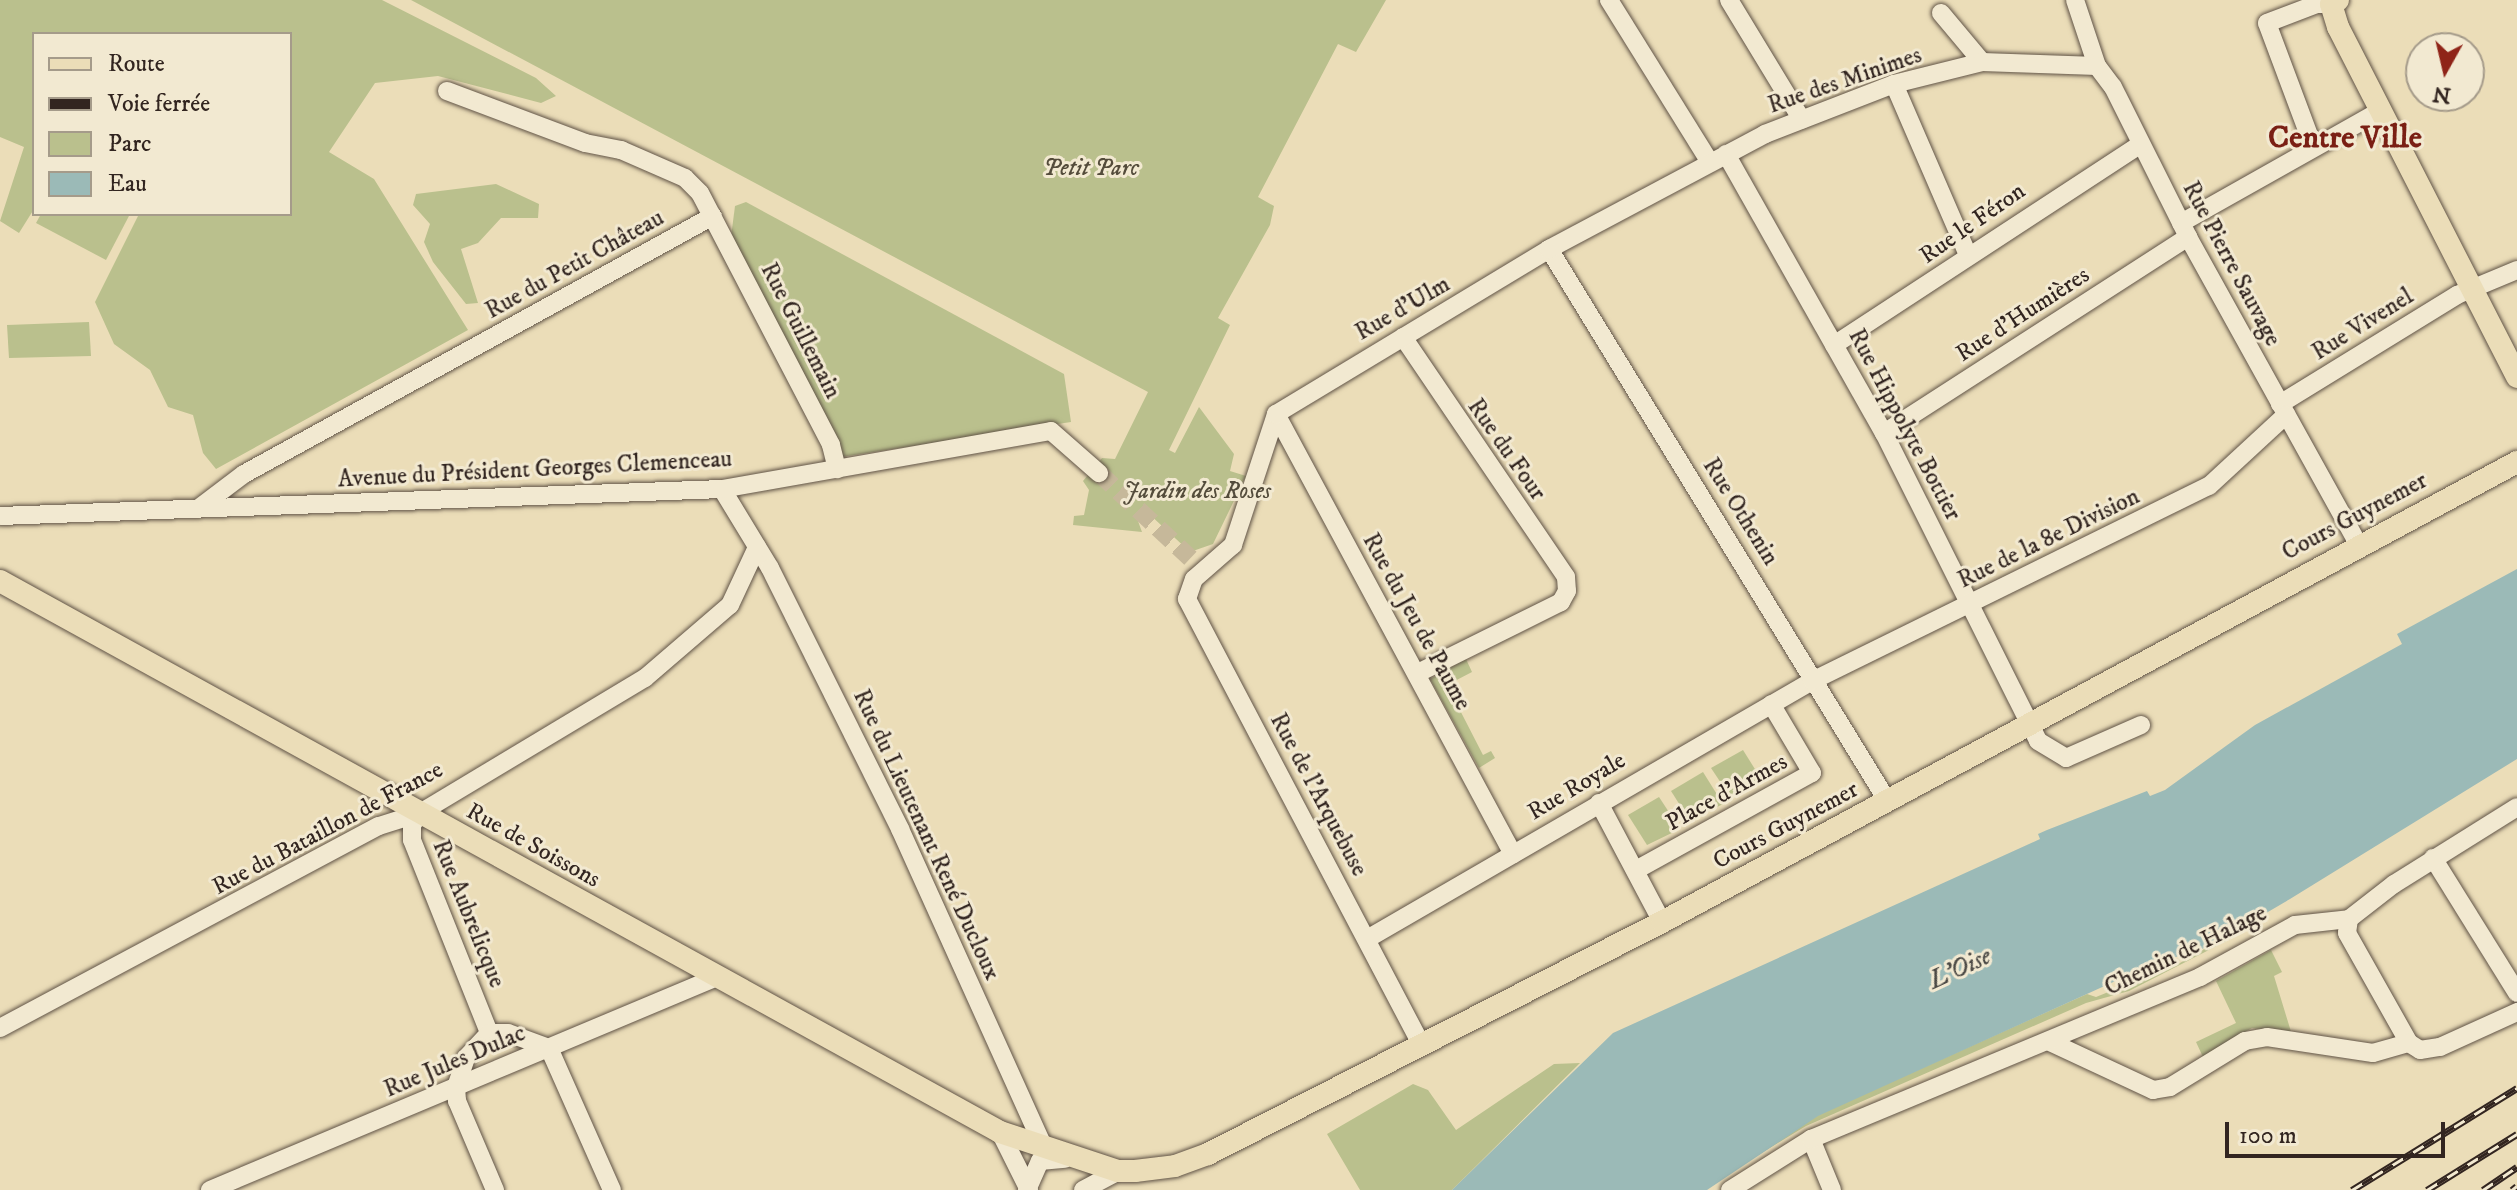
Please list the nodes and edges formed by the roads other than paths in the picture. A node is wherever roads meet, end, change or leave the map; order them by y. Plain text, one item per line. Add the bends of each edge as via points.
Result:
1 (1611, 0) edge
2 (1729, 0) edge
3 (2075, 0) edge
4 (2334, 2) edge
5 (1941, 13) dead end
6 (1982, 62) junction
7 (2097, 66) junction
8 (1894, 84) junction
9 (447, 91) dead end
10 (2380, 111) junction
11 (1802, 120) junction
12 (2140, 145) junction
13 (2313, 146) junction
14 (1718, 158) junction
15 (713, 216) junction
16 (2184, 230) junction
17 (1549, 249) junction
18 (1968, 255) junction
19 (2517, 270) edge
20 (2471, 287) junction
21 (1403, 337) junction
22 (1834, 345) junction
23 (2517, 377) edge
24 (2283, 410) junction
25 (1276, 414) junction
26 (1884, 433) junction
27 (2517, 462) edge
28 (837, 469) junction
29 (1099, 473) tunnel mouth
30 (722, 489) junction
31 (199, 508) junction
32 (0, 516) edge
33 (2359, 545) junction
34 (757, 547) junction
35 (0, 581) edge
36 (1972, 604) junction
37 (1418, 673) junction
38 (1814, 679) junction
39 (1771, 704) junction
40 (2139, 720) dead end
41 (2033, 723) junction
42 (1888, 802) junction
43 (1599, 803) junction
44 (2517, 807) edge
45 (420, 813) junction
46 (1513, 854) junction
47 (2433, 858) junction
48 (1636, 870) junction
49 (2349, 919) junction
50 (1662, 922) junction
51 (1367, 939) junction
52 (717, 977) junction
53 (2517, 993) edge
54 (2517, 1012) edge
55 (0, 1028) edge
56 (489, 1033) junction
57 (2048, 1041) junction
58 (2409, 1043) junction
59 (1421, 1044) junction
60 (549, 1048) junction
61 (456, 1087) junction
62 (1000, 1132) junction
63 (1811, 1139) junction
64 (1053, 1151) junction
65 (1084, 1161) junction
66 (1118, 1171) junction
67 (1024, 1189) edge
68 (210, 1190) edge
69 (495, 1190) edge
70 (612, 1190) edge
71 (1083, 1190) edge
72 (1730, 1190) edge
73 (1832, 1190) edge

1 - 14 street, Rue Hippolyte Bottier
2 - 11 street
3 - 7 street, Rue Pierre Sauvage
4 - 10 main road
4 - 13 street via 2267,23
5 - 6 street
6 - 7 street, Rue des Minimes
6 - 8 street, Rue des Minimes
7 - 12 street, Rue Pierre Sauvage via 2113,87
8 - 11 street, Rue des Minimes
8 - 18 street
9 - 15 street, Rue du Petit Château via 585,143 621,150 685,178
10 - 13 street, Rue d'Humières
10 - 20 main road
11 - 14 street, Rue des Minimes
12 - 16 street, Rue Pierre Sauvage
12 - 18 street, Rue le Féron
13 - 16 street, Rue d'Humières
14 - 17 street, Rue d'Ulm
14 - 22 street, Rue Hippolyte Bottier
15 - 28 street, Rue Guillemain via 831,445
15 - 31 street, Rue du Petit Château via 244,474
16 - 24 street, Rue Pierre Sauvage
16 - 26 street, Rue d'Humières
17 - 21 street, Rue d'Ulm
17 - 38 street, Rue Othenin
18 - 22 street, Rue le Féron
19 - 20 street, Rue Vivenel
20 - 23 main road
20 - 24 street, Rue Vivenel
21 - 25 street, Rue d'Ulm
21 - 37 street, Rue du Four via 1566,577 1567,591 1561,602
22 - 26 street, Rue Hippolyte Bottier
24 - 33 street, Rue Pierre Sauvage
24 - 36 street, Rue de la 8e Division via 2209,486
25 - 37 street, Rue du Jeu de Paume
25 - 51 street, Rue de l'Arquebuse via 1233,545 1196,564 1187,599
26 - 36 street, Rue Hippolyte Bottier
27 - 33 main road, Cours Guynemer
28 - 29 street, Avenue du Président Georges Clemenceau via 1051,431
28 - 30 street, Avenue du Président Georges Clemenceau
30 - 31 street, Avenue du Président Georges Clemenceau
30 - 34 street, Rue du Lieutenant René Ducloux
31 - 32 street, Avenue du Président Georges Clemenceau
33 - 41 main road, Cours Guynemer
34 - 45 street, Rue du Bataillon de France via 730,605 645,678
34 - 64 street, Rue du Lieutenant René Ducloux via 900,829
35 - 45 main road, Rue de Soissons
36 - 38 street, Rue de la 8e Division
36 - 41 street, Rue Hippolyte Bottier
37 - 46 street, Rue du Jeu de Paume
38 - 39 street, Rue Royale
38 - 42 street, Rue Othenin
39 - 43 street, Rue Royale
39 - 48 street, Place d'Armes via 1812,773
40 - 41 street, Rue Hippolyte Bottier via 2071,757 2058,758 2038,741
41 - 42 main road, Cours Guynemer
42 - 50 main road, Cours Guynemer
43 - 46 street, Rue Royale
43 - 48 street
44 - 47 street
45 - 52 main road, Rue de Soissons
45 - 55 street, Rue du Bataillon de France via 379,826
45 - 56 street, Rue Aubrelicque via 412,825 412,840
46 - 51 street, Rue Royale
47 - 49 street
47 - 53 street
48 - 50 street
49 - 57 street, Chemin de Halage via 2295,925 2200,977
49 - 58 street via 2347,933
50 - 59 main road, Cours Guynemer
51 - 59 street, Rue de l'Arquebuse
52 - 60 street, Rue Jules Dulac
52 - 62 main road, Rue de Soissons
54 - 58 street via 2440,1047 2425,1051
56 - 60 street via 508,1033
56 - 61 street via 466,1058
57 - 58 street via 2153,1090 2170,1087 2245,1041 2267,1037 2373,1053
57 - 63 street, Chemin de Halage
59 - 66 main road, Cours Guynemer via 1208,1154 1175,1166
60 - 61 street, Rue Jules Dulac
60 - 70 street
61 - 68 street, Rue Jules Dulac
61 - 69 street via 457,1101
62 - 64 main road, Rue de Soissons
62 - 67 street
63 - 72 street
63 - 73 street
64 - 65 main road, Cours Guynemer
65 - 66 main road, Cours Guynemer
65 - 67 street via 1040,1161
66 - 71 street

